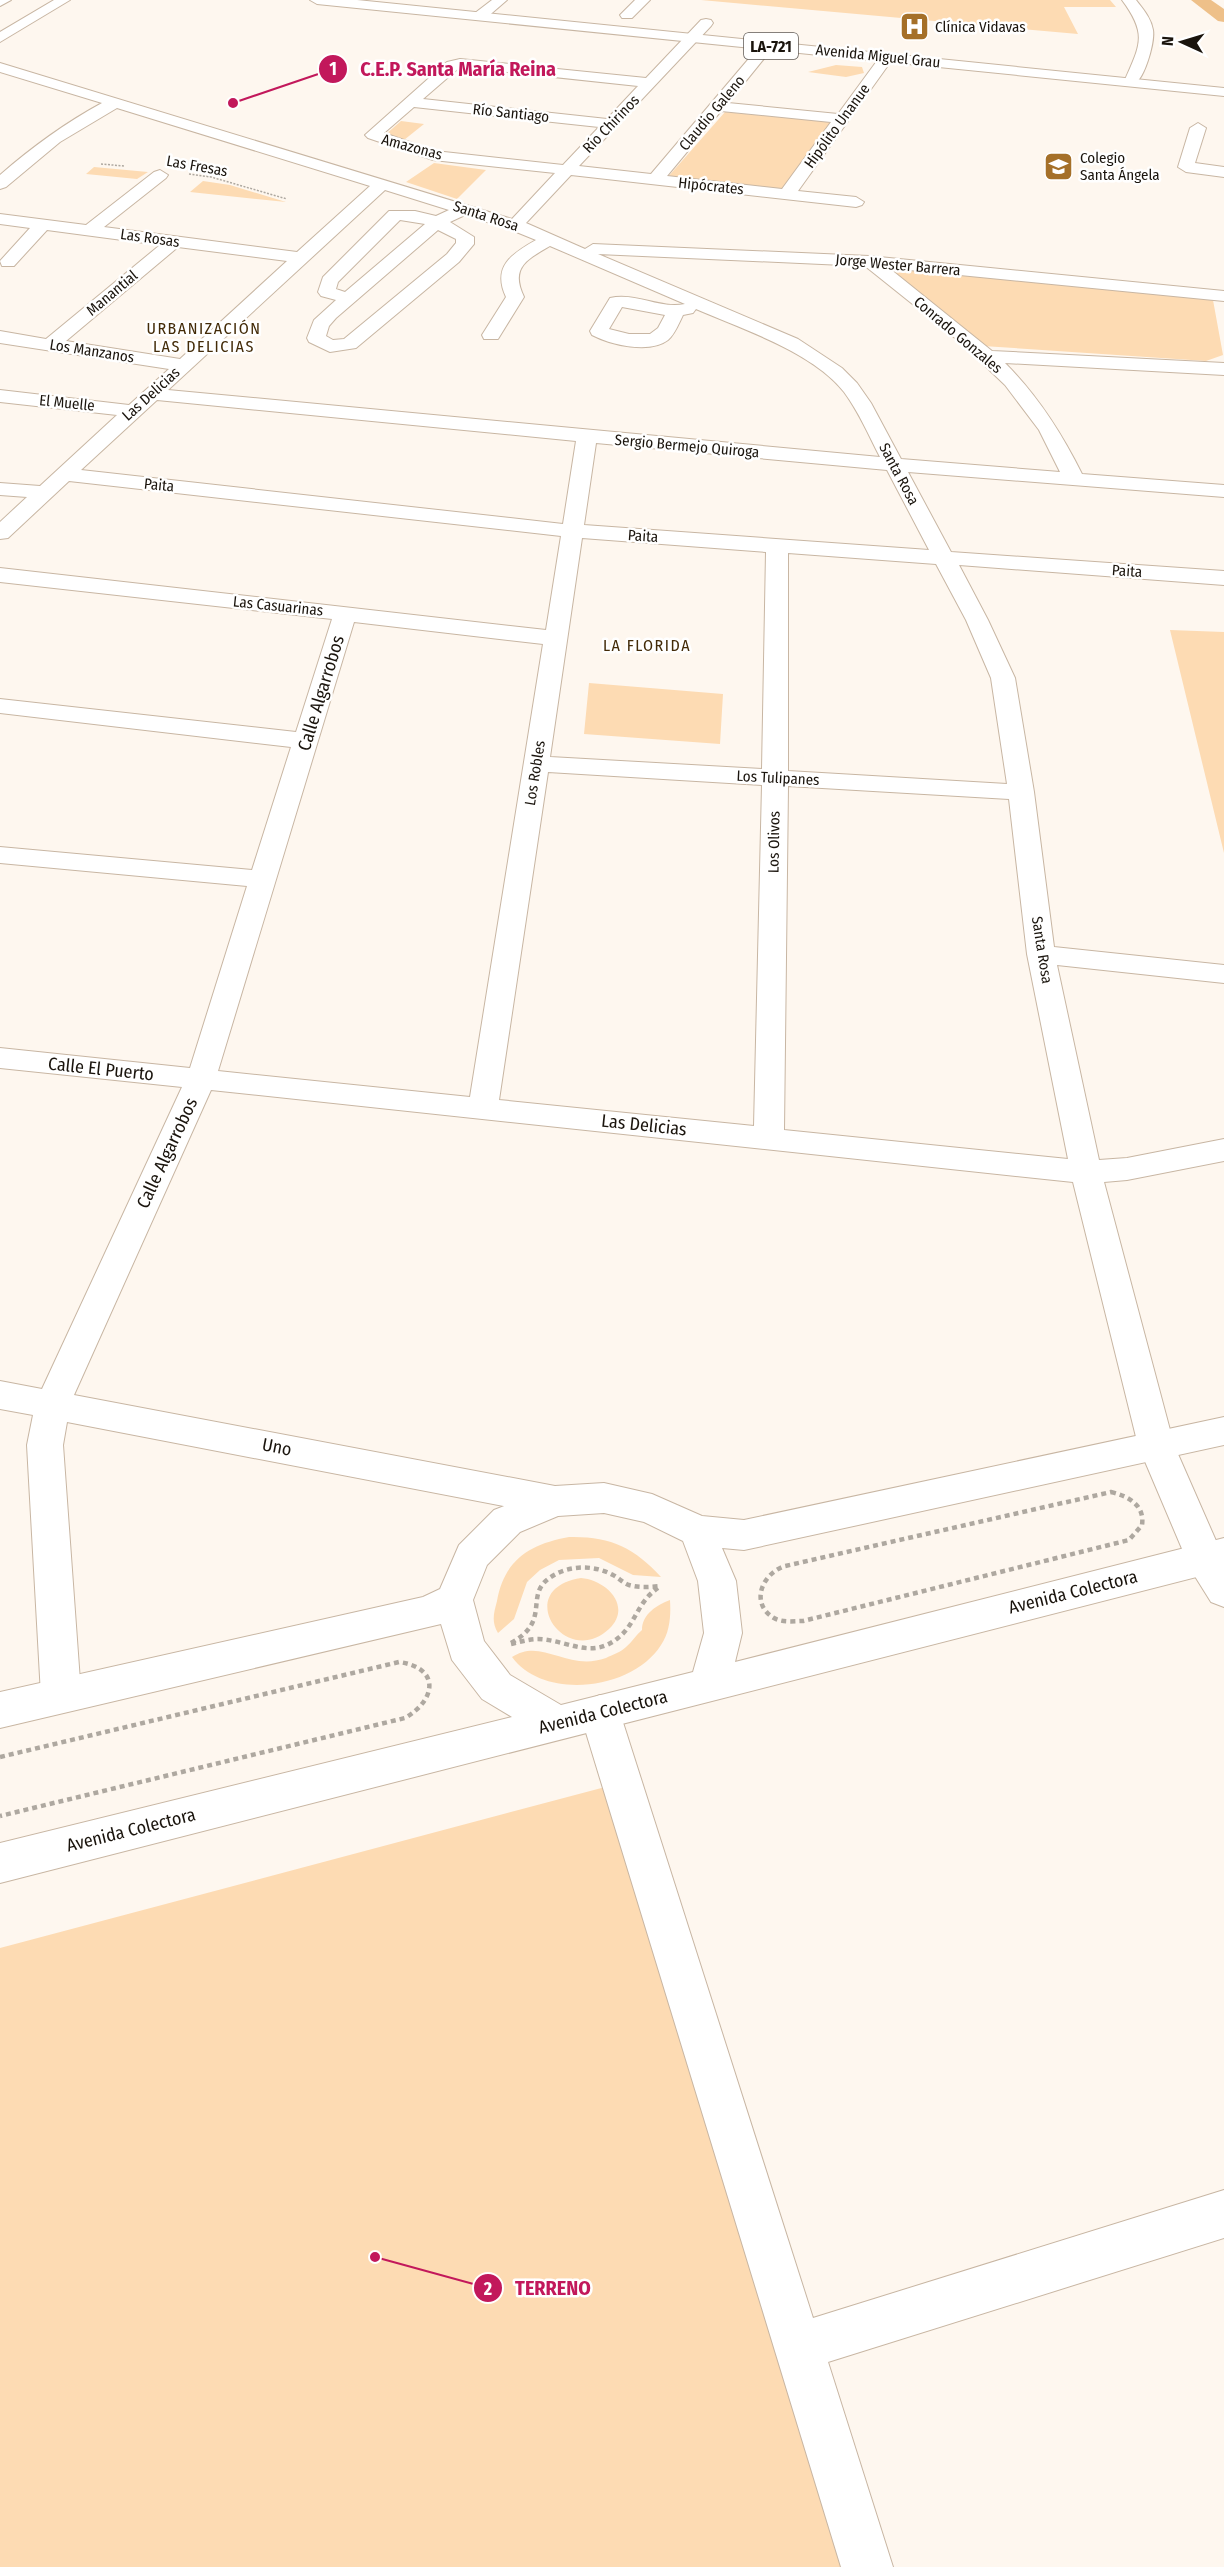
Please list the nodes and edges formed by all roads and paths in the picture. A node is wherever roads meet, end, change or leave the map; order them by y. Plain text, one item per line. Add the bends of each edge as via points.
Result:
1 (4, 0) edge
2 (63, 0) edge
3 (318, 0) edge
4 (478, 0) edge
5 (644, 0) edge
6 (1129, 0) edge
7 (0, 2) edge
8 (502, 2) edge
9 (480, 16) junction
10 (651, 17) dead end
11 (685, 21) dead end
12 (0, 38) edge
13 (693, 38) junction
14 (768, 45) junction
15 (887, 57) junction
16 (1120, 64) dead end
17 (1138, 66) junction
18 (0, 67) edge
19 (1156, 68) dead end
20 (1131, 82) junction
21 (650, 83) junction
22 (1224, 92) edge
23 (116, 102) junction
24 (411, 102) junction
25 (717, 106) junction
26 (842, 119) junction
27 (611, 124) junction
28 (1198, 128) dead end
29 (101, 164) dead end
30 (133, 167) dead end
31 (566, 171) junction
32 (1224, 172) edge
33 (188, 174) dead end
34 (160, 175) dead end
35 (655, 180) junction
36 (383, 183) junction
37 (0, 184) edge
38 (788, 194) junction
39 (287, 199) dead end
40 (856, 202) dead end
41 (464, 209) junction
42 (0, 219) edge
43 (436, 223) junction
44 (43, 224) junction
45 (515, 225) junction
46 (90, 230) junction
47 (175, 241) junction
48 (560, 244) junction
49 (655, 252) junction
50 (300, 258) junction
51 (869, 261) junction
52 (8, 262) dead end
53 (620, 269) junction
54 (1224, 296) edge
55 (349, 298) junction
56 (703, 304) junction
57 (676, 312) dead end
58 (491, 335) dead end
59 (2, 339) edge
60 (50, 345) junction
61 (988, 356) junction
62 (183, 365) junction
63 (1224, 369) edge
64 (151, 394) junction
65 (0, 396) edge
66 (134, 411) junction
67 (587, 437) junction
68 (895, 465) junction
69 (63, 474) junction
70 (1074, 479) junction
71 (0, 489) edge
72 (1224, 491) edge
73 (43, 492) junction
74 (572, 531) junction
75 (0, 533) edge
76 (777, 546) junction
77 (942, 558) junction
78 (0, 575) edge
79 (1224, 578) edge
80 (345, 614) junction
81 (555, 638) junction
82 (0, 706) edge
83 (306, 741) junction
84 (536, 764) junction
85 (776, 777) junction
86 (1021, 792) junction
87 (0, 855) edge
88 (263, 879) junction
89 (1041, 954) junction
90 (1224, 974) edge
91 (0, 1058) edge
92 (201, 1079) junction
93 (483, 1109) junction
94 (769, 1138) junction
95 (1224, 1150) edge
96 (1086, 1172) junction
97 (0, 1395) edge
98 (52, 1404) junction
99 (1224, 1431) edge
100 (1156, 1445) junction
101 (555, 1501) junction
102 (697, 1531) junction
103 (1214, 1556) edge
104 (1224, 1591) edge
105 (454, 1600) junction
106 (803, 1621) joint
107 (505, 1646) joint
108 (709, 1685) junction
109 (62, 1695) junction
110 (0, 1710) edge
111 (600, 1713) junction
112 (557, 1724) junction
113 (0, 1757) edge
114 (0, 1816) edge
115 (0, 1863) edge
116 (1224, 2214) edge
117 (798, 2347) junction
118 (867, 2567) edge

1 - 7 street
2 - 12 street
3 - 9 street, Avenida Miguel Grau / LA-721
4 - 8 street
5 - 10 street via 622,14
6 - 17 street via 1148,31
8 - 9 street
9 - 13 street, Avenida Miguel Grau / LA-721
11 - 13 street, Río Chirinos via 711,23
13 - 14 street, Avenida Miguel Grau / LA-721
13 - 21 street, Río Chirinos
14 - 15 street, Avenida Miguel Grau / LA-721
14 - 25 street, Claudio Galeno
15 - 20 street, Avenida Miguel Grau / LA-721
15 - 26 street, Hipólito Unanue
16 - 17 street
17 - 19 street
17 - 20 street
18 - 23 street, Santa Rosa
20 - 22 street, Avenida Miguel Grau / LA-721
21 - 24 street, Amazonas via 460,63 452,65
21 - 27 street, Río Chirinos
23 - 36 street, Santa Rosa
23 - 37 street via 66,129
24 - 27 street, Río Santiago
24 - 31 street, Amazonas via 372,135 433,155
25 - 26 street
25 - 35 street, Claudio Galeno
26 - 38 street, Hipólito Unanue
27 - 31 street, Río Chirinos
28 - 32 street via 1186,167
29 - 30 path
31 - 35 street, Hipócrates
31 - 45 street, Río Chirinos
33 - 39 path, Las Fresas
34 - 46 street
35 - 38 street, Hipócrates
36 - 41 street, Santa Rosa
36 - 50 street, Las Delicias
38 - 40 street, Hipócrates
41 - 43 street
41 - 45 street, Santa Rosa
42 - 44 street, Las Rosas
43 - 55 street
43 - 55 street via 423,216 395,215 329,281 327,292
43 - 55 street via 465,237 465,244 453,258 349,344 330,346 316,338 320,324
44 - 46 street, Las Rosas
44 - 52 street
45 - 48 street, Santa Rosa
46 - 47 street, Las Rosas
47 - 50 street, Las Rosas
47 - 60 street, Manantial
48 - 49 street, Jorge Wester Barrera
48 - 53 street, Santa Rosa
48 - 58 street via 530,250 511,267 509,288 515,297
49 - 51 street, Jorge Wester Barrera
49 - 53 street via 623,263
50 - 62 street, Las Delicias
51 - 54 street, Jorge Wester Barrera
51 - 61 street, Conrado Gonzales
53 - 56 street, Santa Rosa
56 - 57 street
56 - 68 street, Santa Rosa via 791,343 835,372 861,403
59 - 60 street, Los Manzanos
60 - 62 street, Los Manzanos
61 - 63 street
61 - 70 street, Conrado Gonzales via 1049,429
62 - 64 street, Las Delicias
64 - 66 street, Las Delicias
64 - 67 street, Sergio Bermejo Quiroga
65 - 66 street, El Muelle
66 - 69 street, Las Delicias
67 - 68 street, Sergio Bermejo Quiroga
67 - 74 street, Los Robles
68 - 70 street, Sergio Bermejo Quiroga
68 - 77 street, Santa Rosa
69 - 73 street, Las Delicias
69 - 74 street, Paita
70 - 72 street, Sergio Bermejo Quiroga
71 - 73 street
73 - 75 street, Las Delicias
74 - 76 street, Paita
74 - 81 street, Los Robles
76 - 77 street, Paita
76 - 85 street, Los Olivos
77 - 79 street, Paita
77 - 86 street, Santa Rosa via 1003,678
78 - 80 street, Las Casuarinas
80 - 81 street, Las Casuarinas
80 - 83 street, Calle Algarrobos
81 - 84 street, Los Robles
82 - 83 street
83 - 88 street, Calle Algarrobos
84 - 85 street, Los Tulipanes
84 - 93 street, Los Robles
85 - 86 street, Los Tulipanes
85 - 94 street, Los Olivos
86 - 89 street, Santa Rosa
87 - 88 street
88 - 92 street, Calle Algarrobos
89 - 90 street
89 - 96 street, Santa Rosa
91 - 92 street, Calle El Puerto
92 - 93 street, Las Delicias
92 - 98 street, Calle Algarrobos
93 - 94 street, Las Delicias
94 - 96 street, Las Delicias
95 - 96 street, Las Delicias via 1127,1169
96 - 100 street, Santa Rosa
97 - 98 street, Uno
98 - 101 street, Uno
98 - 109 street, Calle Algarrobos via 45,1445
99 - 100 street
100 - 102 street via 744,1535
100 - 103 street, Santa Rosa
101 - 102 street via 604,1497 652,1509
101 - 105 street via 507,1521 472,1556
102 - 108 street via 717,1581 723,1633
103 - 104 street, Santa Rosa
103 - 108 street, Avenida Colectora
105 - 109 street via 430,1612
105 - 112 street via 466,1648 496,1687
106 - 106 path via 773,1618 760,1591 768,1575 785,1566 1101,1493 1130,1497 1143,1518 1138,1534 1130,1540
107 - 107 path via 524,1636 532,1626 544,1582 560,1571 577,1567 603,1571 636,1586 661,1586 639,1602 628,1629 609,1645 585,1650 540,1639
108 - 111 street, Avenida Colectora
109 - 110 street
111 - 112 street, Avenida Colectora
111 - 117 street
112 - 115 street, Avenida Colectora
113 - 114 path via 399,1662 416,1664 429,1679 425,1703 405,1718
116 - 117 street
117 - 118 street

